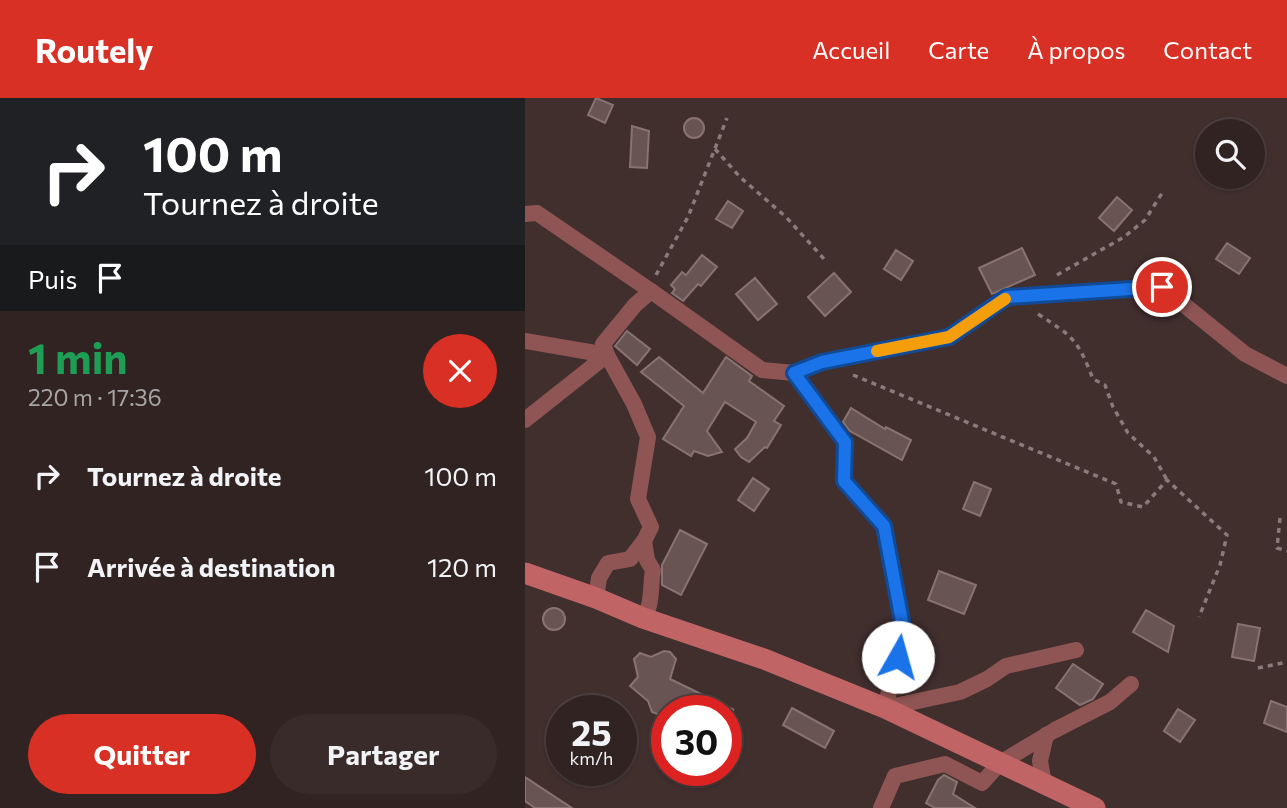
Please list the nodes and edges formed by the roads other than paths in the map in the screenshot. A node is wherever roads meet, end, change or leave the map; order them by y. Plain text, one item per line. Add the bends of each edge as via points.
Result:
1 (525, 214) edge
2 (650, 290) junction
3 (525, 341) edge
4 (607, 355) junction
5 (794, 373) junction
6 (1287, 376) edge
7 (525, 420) edge
8 (644, 541) junction
9 (525, 573) edge
10 (596, 598) junction
11 (643, 618) junction
12 (1076, 650) dead end
13 (1131, 684) dead end
14 (885, 708) junction
15 (1047, 735) junction
16 (1000, 763) junction
17 (1044, 784) junction
18 (881, 808) edge
19 (1094, 808) edge

1 - 2 street via 537,213
2 - 4 street via 603,344
2 - 5 street via 762,370
3 - 4 street
4 - 7 street
4 - 8 street via 648,437 638,499 651,527
5 - 6 street via 822,362 949,337 1007,297 1162,287 1245,354
5 - 14 street via 845,442 844,481 884,526 904,632
8 - 10 street via 630,559 608,563 599,578
8 - 11 street via 653,570 650,610
9 - 10 main road
10 - 11 main road
11 - 14 main road via 764,659
12 - 14 street via 1006,666 960,692
13 - 15 street via 1110,702
14 - 16 main road
15 - 16 street
15 - 17 street via 1040,761
16 - 17 main road
16 - 18 street via 982,783 945,764 895,776
17 - 19 main road

